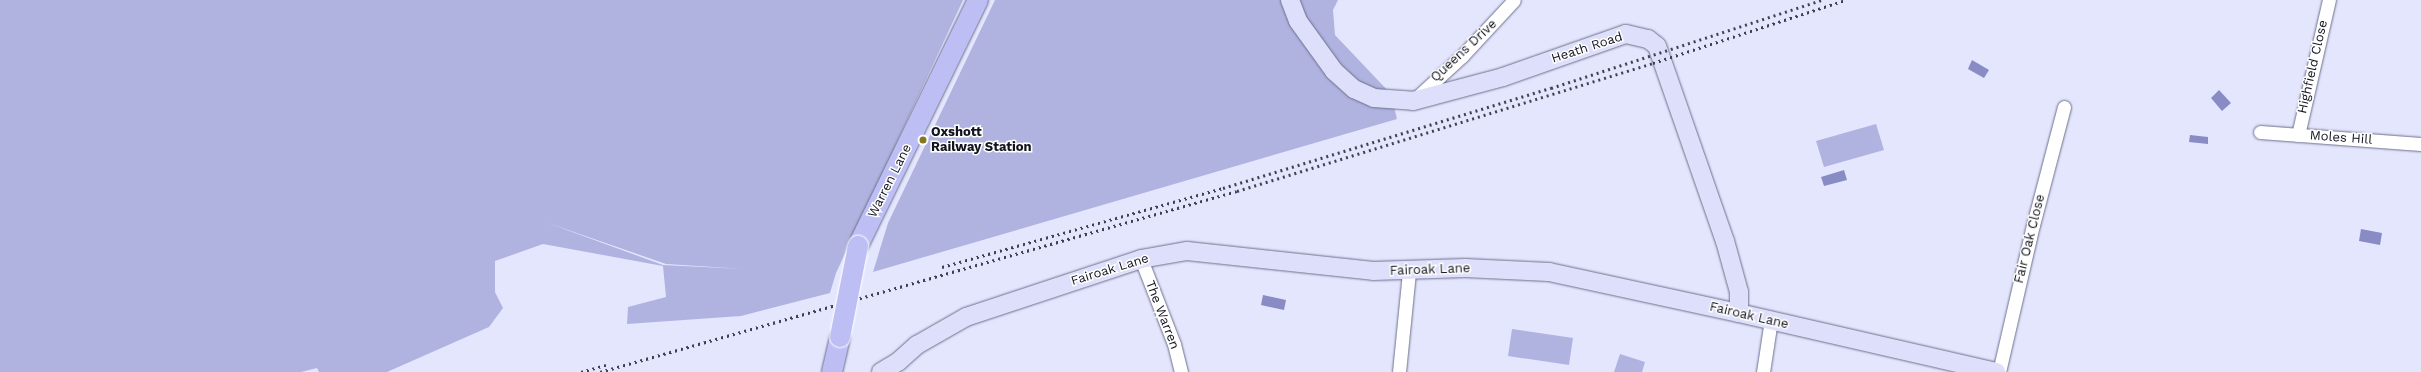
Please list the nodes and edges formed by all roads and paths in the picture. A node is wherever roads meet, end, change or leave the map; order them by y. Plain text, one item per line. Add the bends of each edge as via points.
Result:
1 (978, 0) edge
2 (1290, 0) edge
3 (1514, 0) edge
4 (2329, 0) edge
5 (1413, 101) junction
6 (2064, 107) dead end
7 (2260, 132) dead end
8 (2298, 135) junction
9 (2421, 144) edge
10 (1141, 259) junction
11 (1409, 271) junction
12 (1739, 312) junction
13 (1771, 320) junction
14 (896, 367) edge
15 (832, 372) edge
16 (881, 372) edge
17 (1181, 372) edge
18 (1399, 372) edge
19 (1763, 372) edge
20 (1998, 372) edge

1 - 15 main road, Warren Lane, bridge via 858,246
2 - 5 main road, Heath Road via 1298,21 1334,72 1354,89 1374,98
3 - 5 street, Queens Drive via 1462,56
4 - 8 street, Highfield Close
5 - 12 main road, Heath Road via 1503,77 1626,34 1648,39 1657,46 1734,268 1739,292
6 - 20 street, Fair Oak Close via 2032,225
7 - 8 street, Moles Hill
8 - 9 street, Moles Hill
10 - 11 main road, Fairoak Lane via 1187,251 1373,271
10 - 14 main road, Fairoak Lane via 966,317 917,345
10 - 17 street, The Warren via 1174,344
11 - 12 main road, Fairoak Lane via 1495,268 1549,272
11 - 18 street
12 - 13 main road, Fairoak Lane
13 - 19 street
13 - 20 main road, Fairoak Lane
14 - 16 main road, Fairoak Lane

